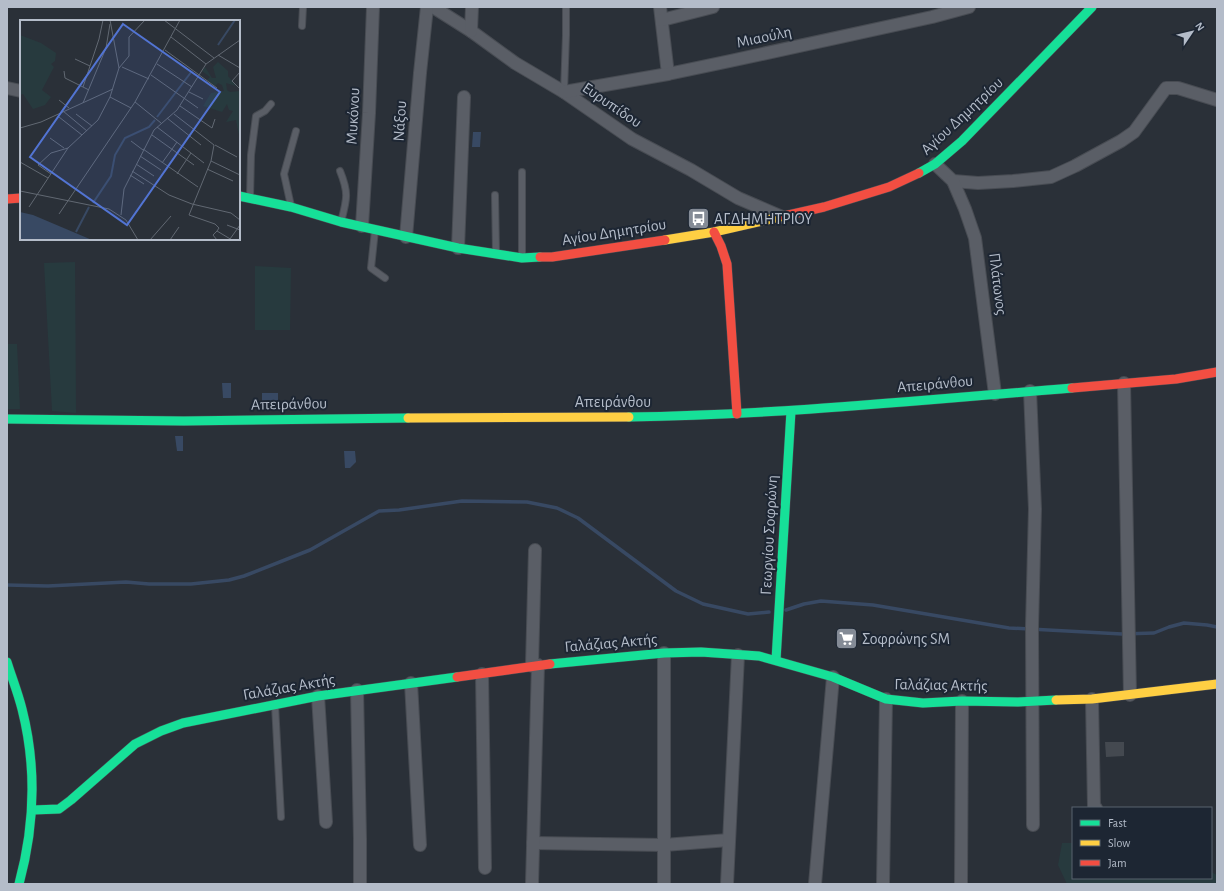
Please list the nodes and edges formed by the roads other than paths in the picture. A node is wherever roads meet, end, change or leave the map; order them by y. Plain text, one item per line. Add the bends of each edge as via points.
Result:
1 (303, 7) edge
2 (373, 7) edge
3 (427, 7) edge
4 (433, 7) edge
5 (472, 7) edge
6 (566, 7) edge
7 (660, 7) edge
8 (713, 7) edge
9 (969, 7) edge
10 (1092, 7) edge
11 (662, 20) junction
12 (302, 26) dead end
13 (471, 31) junction
14 (668, 74) junction
15 (7, 88) edge
16 (20, 91) edge
17 (564, 92) junction
18 (464, 97) dead end
19 (1217, 100) edge
20 (271, 104) dead end
21 (296, 131) dead end
22 (935, 164) junction
23 (340, 171) dead end
24 (522, 172) dead end
25 (953, 182) junction
26 (495, 195) dead end
27 (240, 196) edge
28 (20, 198) edge
29 (250, 198) junction
30 (7, 199) edge
31 (291, 207) junction
32 (782, 217) junction
33 (341, 222) junction
34 (362, 226) junction
35 (375, 230) junction
36 (714, 232) junction
37 (406, 237) junction
38 (458, 248) junction
39 (496, 254) junction
40 (522, 258) junction
41 (385, 278) dead end
42 (1217, 372) edge
43 (1124, 383) junction
44 (1030, 391) junction
45 (995, 394) junction
46 (791, 411) junction
47 (737, 414) junction
48 (7, 419) edge
49 (535, 550) dead end
50 (664, 654) junction
51 (738, 655) junction
52 (776, 660) junction
53 (7, 662) edge
54 (535, 665) junction
55 (7, 669) edge
56 (482, 674) junction
57 (833, 678) junction
58 (14, 681) junction
59 (411, 683) junction
60 (1217, 684) edge
61 (357, 690) junction
62 (1130, 695) junction
63 (318, 696) junction
64 (886, 699) junction
65 (1092, 699) junction
66 (962, 701) junction
67 (1032, 701) junction
68 (275, 704) junction
69 (1094, 807) edge
70 (33, 810) junction
71 (281, 817) dead end
72 (326, 822) dead end
73 (1033, 825) dead end
74 (729, 840) junction
75 (533, 843) junction
76 (664, 844) junction
77 (420, 845) dead end
78 (485, 868) dead end
79 (19, 884) edge
80 (360, 884) edge
81 (532, 884) edge
82 (664, 884) edge
83 (727, 884) edge
84 (815, 884) edge
85 (883, 884) edge
86 (962, 884) edge

1 - 12 lane
2 - 34 street, Μυκόνου
3 - 37 street, Νάξου
4 - 13 street, Ευρυπίδου
5 - 13 street
6 - 17 lane
7 - 11 street
8 - 11 street
9 - 14 street, Μιαούλη
10 - 22 street, Αγίου Δημητρίου via 984,120
11 - 14 street
13 - 17 street, Ευρυπίδου via 515,63
14 - 17 street, Μιαούλη
15 - 16 street
17 - 32 street, Ευρυπίδου via 632,138 738,198
18 - 38 street
19 - 25 street via 1178,88 1166,88 1134,132 1051,177 978,183
20 - 29 lane via 256,116 251,155
21 - 31 lane via 284,174
22 - 25 street
22 - 32 street, Αγίου Δημητρίου via 889,187
23 - 33 lane via 347,200
24 - 40 lane
25 - 45 street, Πλάτωνος via 975,238
26 - 39 lane
27 - 29 street, Αγίου Δημητρίου
28 - 30 street
29 - 31 street, Αγίου Δημητρίου
31 - 33 street, Αγίου Δημητρίου
32 - 36 street, Αγίου Δημητρίου
33 - 34 street, Αγίου Δημητρίου
34 - 35 street, Αγίου Δημητρίου
35 - 37 street, Αγίου Δημητρίου
35 - 41 lane via 371,268
36 - 40 street, Αγίου Δημητρίου via 552,257
36 - 47 street via 727,264
37 - 38 street, Αγίου Δημητρίου
38 - 39 street, Αγίου Δημητρίου
39 - 40 street, Αγίου Δημητρίου
42 - 43 street, Απειράνθου via 1176,379
43 - 44 street, Απειράνθου
43 - 62 street
44 - 45 street, Απειράνθου
44 - 67 street via 1035,509
45 - 46 street, Απειράνθου
46 - 47 street, Απειράνθου
46 - 52 street, Γεωργίου Σοφρώνη
47 - 48 street, Απειράνθου via 636,418
49 - 54 street
50 - 51 street, Γαλάζιας Ακτής via 701,652
50 - 54 street, Γαλάζιας Ακτής
50 - 76 street
51 - 52 street, Γαλάζιας Ακτής
51 - 74 street
52 - 57 street, Γαλάζιας Ακτής
53 - 58 street
54 - 56 street, Γαλάζιας Ακτής
54 - 75 street
55 - 58 street
56 - 59 street, Γαλάζιας Ακτής
56 - 78 street
57 - 64 street, Γαλάζιας Ακτής
57 - 84 street
58 - 70 street via 23,710 31,755
59 - 61 street, Γαλάζιας Ακτής
59 - 77 street
60 - 62 street, Γαλάζιας Ακτής
61 - 63 street, Γαλάζιας Ακτής
61 - 80 street
62 - 65 street, Γαλάζιας Ακτής
63 - 68 street, Γαλάζιας Ακτής
63 - 72 street
64 - 66 street, Γαλάζιας Ακτής via 923,703
64 - 85 street
65 - 67 street, Γαλάζιας Ακτής
65 - 69 street
66 - 67 street, Γαλάζιας Ακτής
66 - 86 street
67 - 73 street
68 - 70 street, Γαλάζιας Ακτής via 183,723 154,734 135,744 63,806 55,810
68 - 71 lane
70 - 79 street via 28,849
74 - 76 street
74 - 83 street
75 - 76 street
75 - 81 street
76 - 82 street

